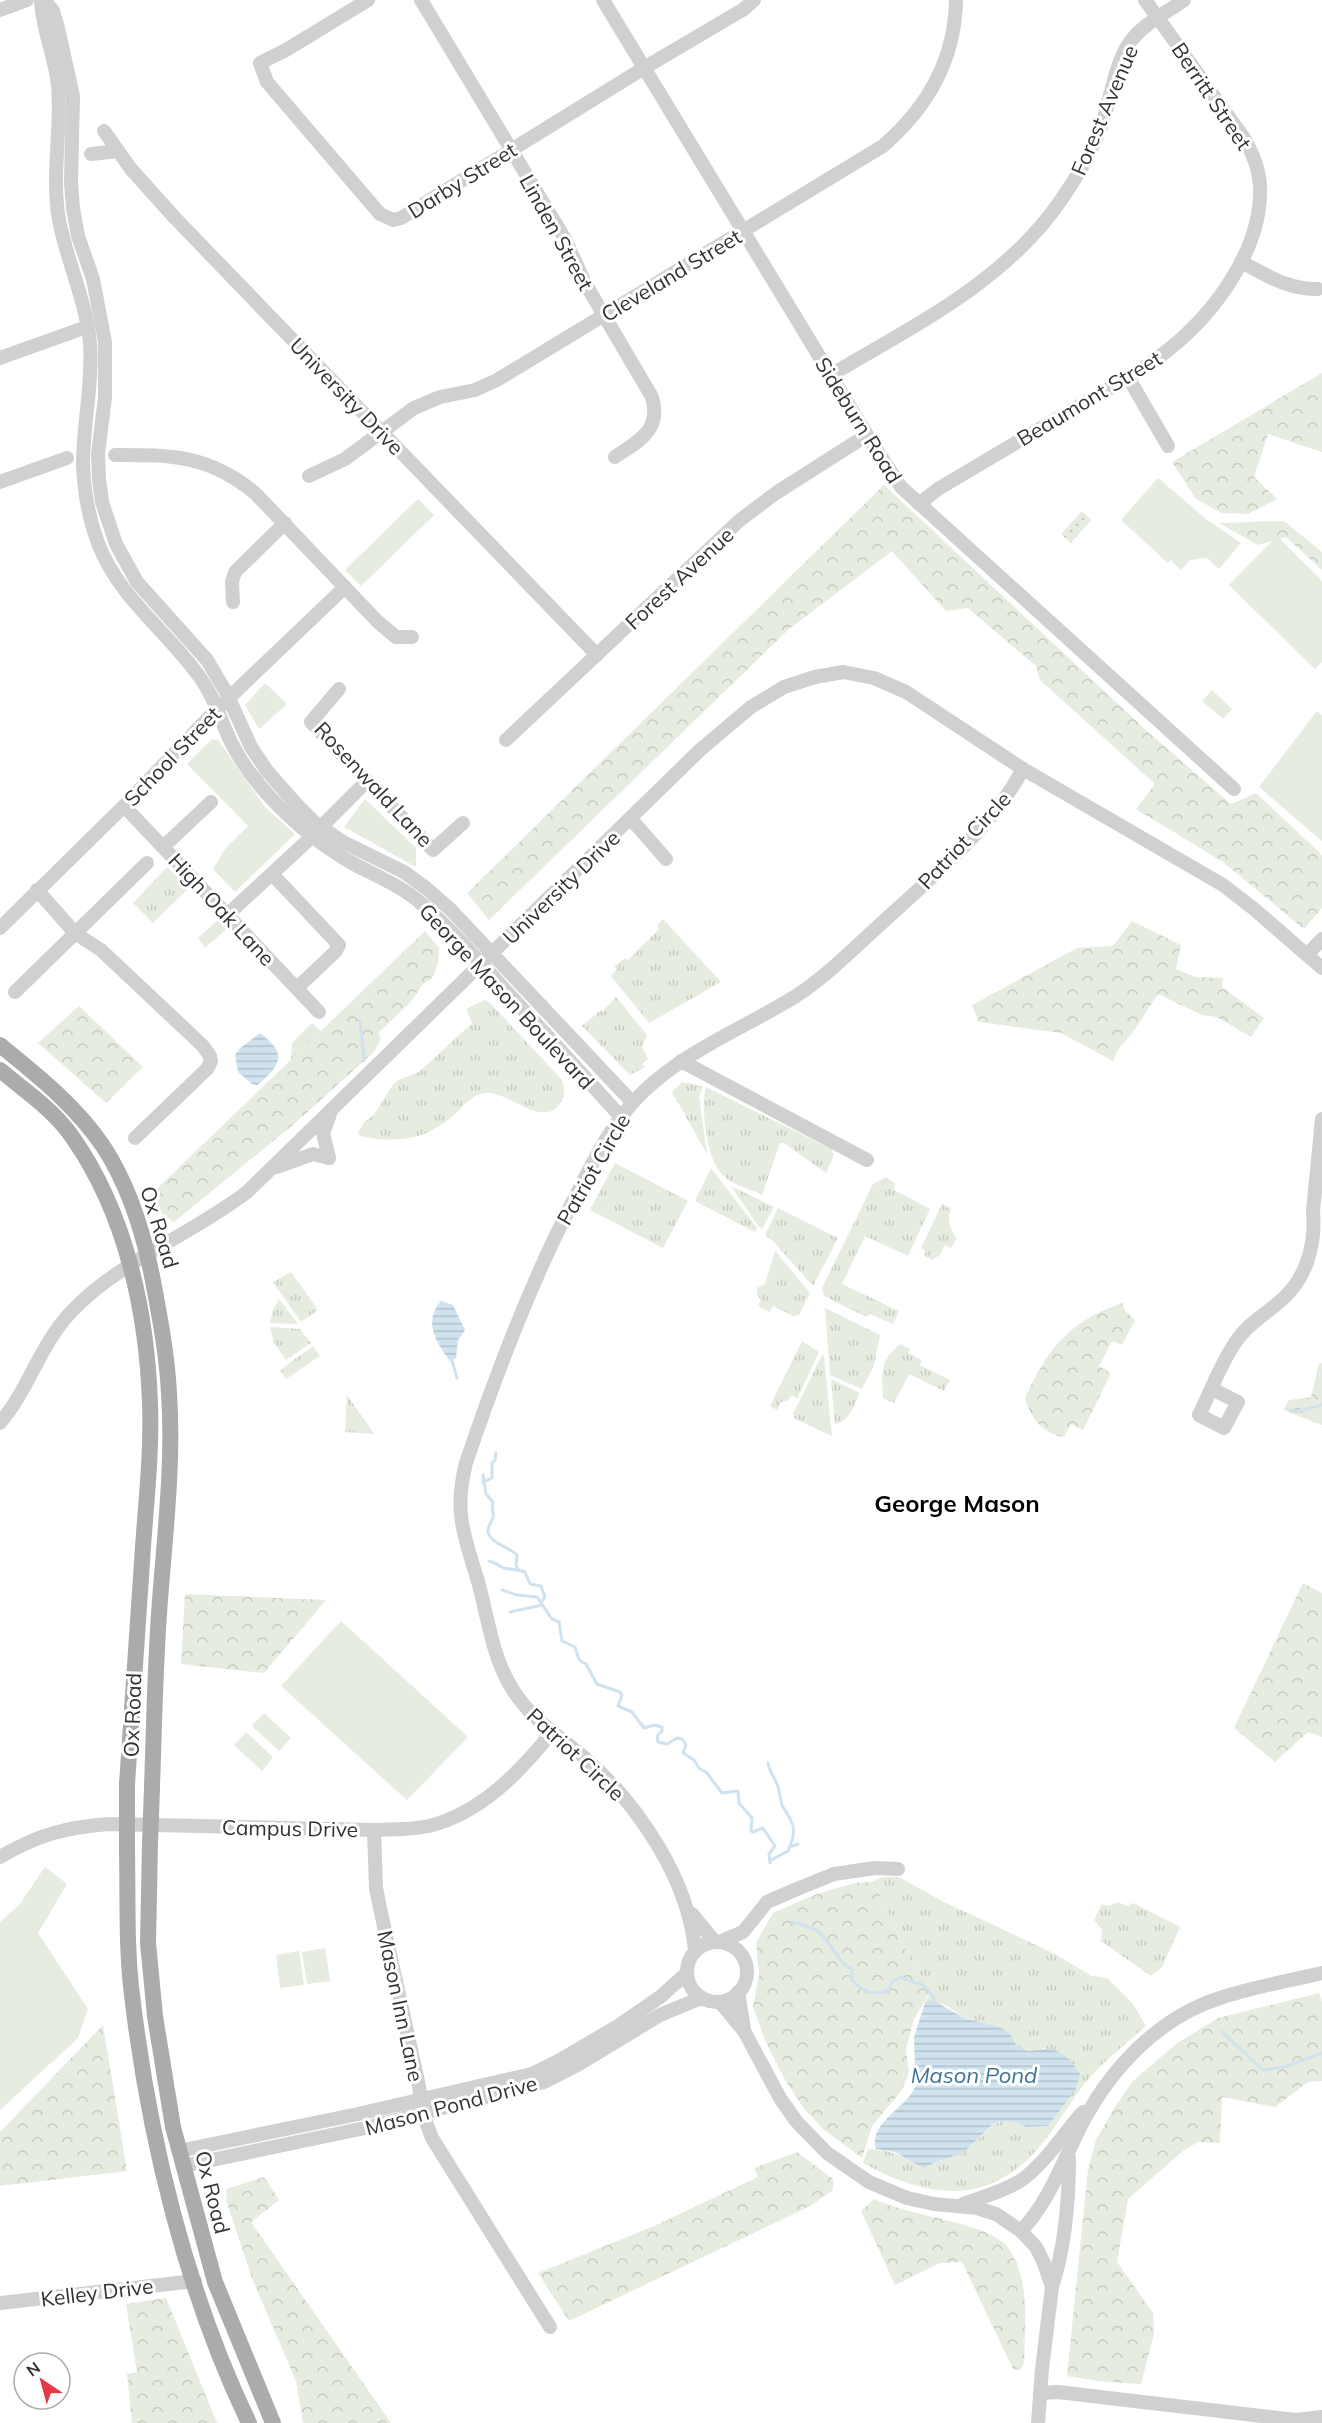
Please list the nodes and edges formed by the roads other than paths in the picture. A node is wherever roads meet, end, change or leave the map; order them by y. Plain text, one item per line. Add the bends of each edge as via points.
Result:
1 (27, 0) edge
2 (43, 0) edge
3 (368, 0) edge
4 (421, 0) edge
5 (603, 0) edge
6 (754, 0) edge
7 (956, 0) edge
8 (1145, 0) edge
9 (1184, 0) edge
10 (0, 10) edge
11 (1158, 18) junction
12 (644, 68) junction
13 (104, 131) dead end
14 (511, 150) junction
15 (118, 151) junction
16 (91, 154) dead end
17 (1260, 200) joint
18 (743, 231) junction
19 (1241, 262) junction
20 (1318, 289) dead end
21 (603, 316) junction
22 (81, 329) dead end
23 (0, 358) edge
24 (831, 375) junction
25 (1128, 377) junction
26 (380, 432) junction
27 (867, 435) junction
28 (1168, 446) dead end
29 (115, 455) dead end
30 (67, 458) dead end
31 (615, 458) dead end
32 (309, 476) dead end
33 (0, 482) edge
34 (919, 504) junction
35 (285, 523) junction
36 (345, 586) junction
37 (233, 602) dead end
38 (412, 637) dead end
39 (597, 655) junction
40 (339, 689) dead end
41 (224, 703) junction
42 (506, 740) dead end
43 (1023, 769) junction
44 (367, 781) junction
45 (1234, 789) dead end
46 (211, 802) dead end
47 (124, 806) junction
48 (631, 819) junction
49 (463, 823) dead end
50 (317, 831) junction
51 (163, 847) junction
52 (666, 859) dead end
53 (147, 863) dead end
54 (272, 874) junction
55 (34, 893) junction
56 (227, 915) junction
57 (0, 928) edge
58 (75, 933) junction
59 (1322, 939) edge
60 (493, 953) junction
61 (1307, 955) junction
62 (482, 964) junction
63 (1322, 968) edge
64 (297, 988) junction
65 (15, 992) dead end
66 (319, 1012) dead end
67 (0, 1045) edge
68 (681, 1061) junction
69 (0, 1070) edge
70 (633, 1102) junction
71 (331, 1110) junction
72 (620, 1116) junction
73 (1322, 1119) edge
74 (135, 1138) dead end
75 (867, 1160) dead end
76 (270, 1170) junction
77 (148, 1254) junction
78 (130, 1266) junction
79 (1212, 1389) dead end
80 (0, 1423) edge
81 (552, 1732) junction
82 (374, 1830) junction
83 (0, 1857) edge
84 (898, 1869) dead end
85 (689, 1910) junction
86 (747, 1927) junction
87 (718, 1941) junction
88 (695, 1951) junction
89 (741, 1953) junction
90 (687, 1973) junction
91 (1322, 1973) edge
92 (738, 1992) junction
93 (701, 1998) junction
94 (720, 2002) junction
95 (744, 2031) junction
96 (1098, 2095) junction
97 (422, 2107) junction
98 (1069, 2153) junction
99 (181, 2159) junction
100 (955, 2206) junction
101 (1022, 2231) junction
102 (206, 2253) junction
103 (195, 2281) junction
104 (1052, 2287) junction
105 (0, 2303) edge
106 (230, 2318) junction
107 (550, 2326) dead end
108 (1040, 2393) junction
109 (1321, 2418) edge
110 (249, 2423) edge
111 (273, 2423) edge
112 (1038, 2423) edge

1 - 10 street
2 - 41 street, George Mason Boulevard via 41,15 58,85 55,185 59,221 84,306 89,342 91,376 83,463 89,512 98,542 122,589 185,658 211,694
3 - 14 street, Darby Street via 260,63 267,82 380,214 393,220 401,218
4 - 14 street, Linden Street
5 - 12 street, Sideburn Road
6 - 12 street, Darby Street
7 - 18 street, Cleveland Street via 954,26 942,69 912,119 877,150
8 - 11 street, Berritt Street
9 - 11 street, Forest Avenue
11 - 17 street, Berritt Street via 1244,138 1257,167
11 - 24 street, Forest Avenue via 1129,44 1087,156 1061,201 1030,239 965,294
12 - 14 street, Darby Street
12 - 18 street, Sideburn Road
13 - 15 street, University Drive
14 - 21 street, Linden Street via 565,239
15 - 16 street
15 - 26 street, University Drive via 175,218
17 - 19 street, Beaumont Street
18 - 21 street, Cleveland Street
18 - 24 street, Sideburn Road
19 - 20 street via 1289,286
19 - 25 street, Beaumont Street via 1194,326 1168,350
21 - 26 street, Cleveland Street via 497,380 475,390 423,403
21 - 31 street, Linden Street via 655,406 648,432
22 - 23 street
24 - 27 street, Sideburn Road
25 - 28 street
25 - 34 street, Beaumont Street
26 - 32 street, Cleveland Street via 345,459
26 - 39 street, University Drive
27 - 34 street, Sideburn Road via 901,488
27 - 39 street, Forest Avenue via 740,520
29 - 35 street via 165,455 212,465 243,483
30 - 33 street
34 - 45 street, Sideburn Road
35 - 36 street
35 - 37 street via 236,572
36 - 38 street via 396,637
36 - 41 street, School Street
39 - 42 street, Forest Avenue
40 - 44 street, Rosenwald Lane via 311,722
41 - 47 street, School Street
41 - 50 street, George Mason Boulevard via 231,742 250,772 269,796
43 - 48 street, University Drive via 906,692 874,678 843,672 784,687 751,707 700,750
43 - 61 street, Patriot Circle via 1223,885
43 - 68 street, Patriot Circle via 1006,798 972,837 823,976
44 - 49 street, Rosenwald Lane via 433,850
44 - 50 street
46 - 51 street
47 - 51 street, High Oak Lane
47 - 55 street, School Street
48 - 52 street
48 - 60 street, University Drive
50 - 54 street
50 - 60 street, George Mason Boulevard via 404,872 451,910
50 - 62 street, George Mason Boulevard via 353,864 414,897
51 - 56 street, High Oak Lane
53 - 58 street
54 - 56 street
54 - 64 street via 339,945
55 - 57 street, School Street
55 - 58 street via 64,933
56 - 64 street, High Oak Lane
58 - 65 street
58 - 74 street via 102,950 151,994 210,1056 207,1069
59 - 61 street
60 - 62 street, University Drive
60 - 70 street, George Mason Boulevard
61 - 63 street, Patriot Circle
62 - 71 street, University Drive
62 - 72 street, George Mason Boulevard
64 - 66 street, High Oak Lane
67 - 77 main road, Ox Road via 75,1111 103,1146 128,1193
68 - 70 street, Patriot Circle
68 - 75 street
69 - 78 main road, Ox Road via 58,1120 87,1159 107,1197
70 - 72 street, Patriot Circle
71 - 76 street, University Drive
71 - 76 street via 323,1133 329,1158 314,1154
72 - 81 street, Patriot Circle via 539,1267 461,1482 459,1511 466,1549 500,1664 526,1709
73 - 79 street via 1314,1225 1302,1278 1237,1340
76 - 77 street, University Drive via 228,1207
77 - 78 street, University Drive
77 - 99 main road, Ox Road, bridge via 164,1336 170,1395 148,1943 155,2016
78 - 80 street, University Drive via 81,1302 59,1326
78 - 103 main road, Ox Road, bridge via 144,1345 150,1415 127,1784 132,1994 164,2178
81 - 82 street, Campus Drive via 513,1775 478,1804 430,1826
81 - 85 street, Patriot Circle via 587,1760 632,1808
82 - 83 street, Campus Drive via 109,1824 46,1834
82 - 97 street, Mason Inn Lane via 378,1898
84 - 86 street via 834,1874 767,1902
85 - 87 street
85 - 88 street, Patriot Circle
86 - 87 street
86 - 89 street
87 - 88 street
87 - 89 street
88 - 90 street, Patriot Circle
89 - 92 street via 746,1973
90 - 93 street via 689,1983
90 - 97 street, Mason Pond Drive via 660,1997 560,2060 532,2074
91 - 96 street via 1218,1998 1186,2013 1131,2055
92 - 94 street
92 - 95 street
93 - 94 street
93 - 97 street, Mason Pond Drive via 660,2015 544,2082
94 - 95 street
95 - 100 street via 780,2098 827,2153 889,2192
96 - 98 street
96 - 100 street via 1038,2166 1021,2180
97 - 99 street, Mason Pond Drive via 365,2128
97 - 107 street, Mason Inn Lane via 432,2138 446,2162
98 - 101 street via 1040,2210
98 - 104 street via 1059,2266
99 - 102 main road, Ox Road
100 - 101 street via 985,2209
101 - 104 street via 1041,2255
102 - 103 main road
102 - 106 main road, Ox Road
103 - 105 street, Kelley Drive
103 - 106 main road via 214,2293
103 - 110 main road, Ox Road
104 - 108 street
106 - 111 main road, Ox Road
108 - 109 street via 1296,2420
108 - 112 street

